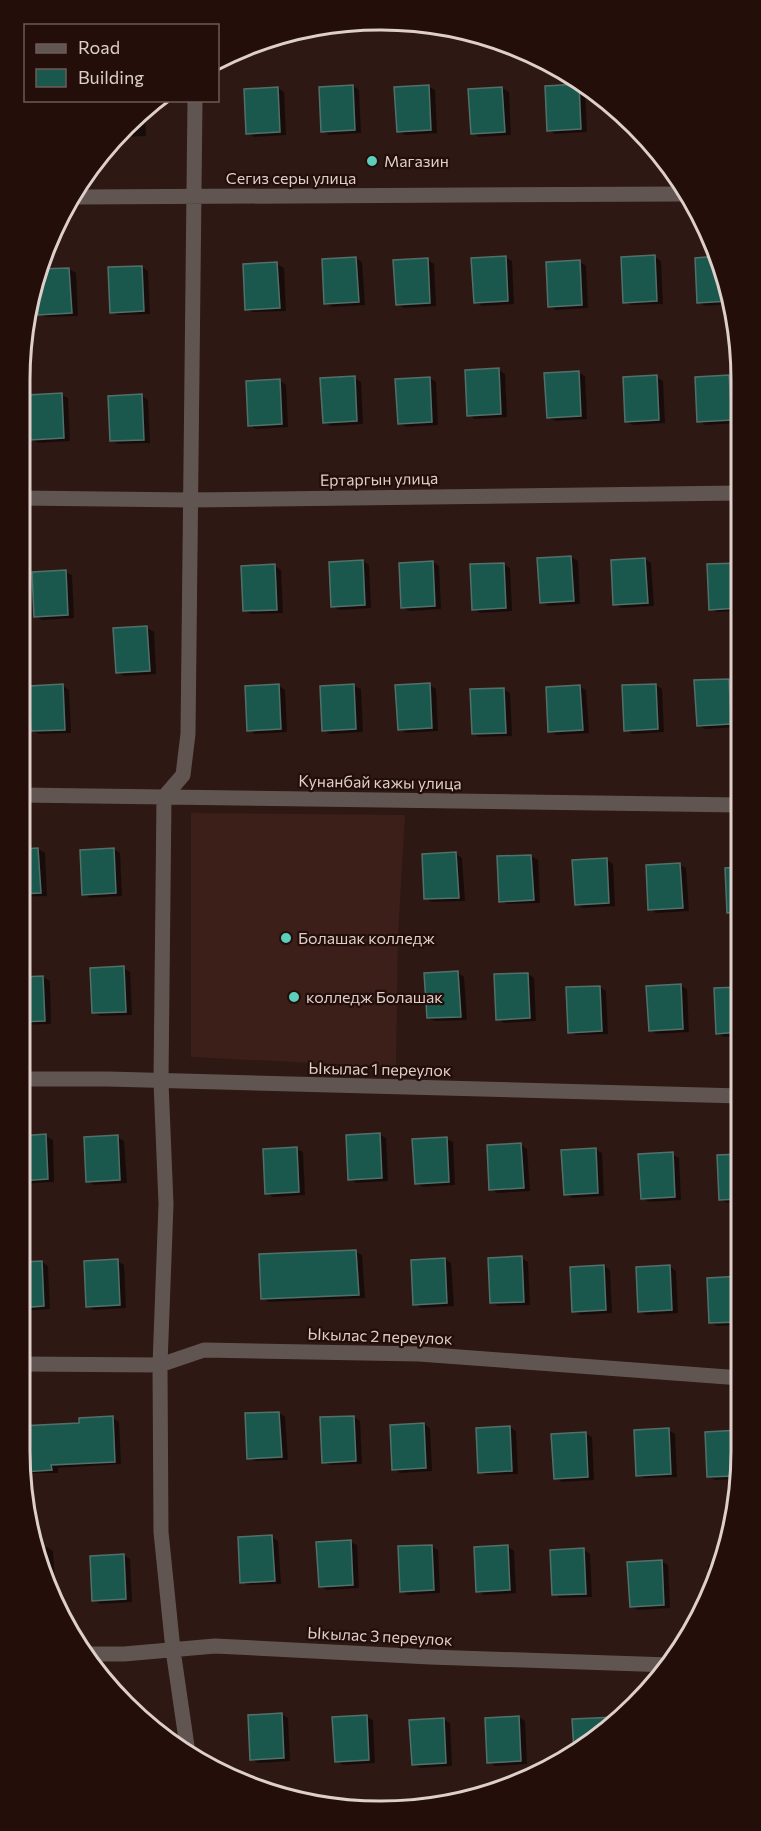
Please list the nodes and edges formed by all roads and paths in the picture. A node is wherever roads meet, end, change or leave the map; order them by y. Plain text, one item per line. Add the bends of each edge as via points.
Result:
1 (195, 102) edge
2 (677, 194) edge
3 (195, 196) junction
4 (82, 197) edge
5 (731, 493) edge
6 (30, 498) edge
7 (190, 500) junction
8 (30, 795) edge
9 (164, 797) junction
10 (731, 806) edge
11 (30, 1079) edge
12 (162, 1082) junction
13 (731, 1096) edge
14 (30, 1364) edge
15 (160, 1365) junction
16 (731, 1377) edge
17 (173, 1650) junction
18 (95, 1654) edge
19 (658, 1665) edge
20 (186, 1742) edge

1 - 3 street
2 - 3 street, Сегиз серы улица
3 - 4 street, Сегиз серы улица
3 - 7 street
5 - 7 street, Ертаргын улица
6 - 7 street, Ертаргын улица
7 - 9 street via 188,734 183,775
8 - 9 street, Кунанбай кажы улица
9 - 10 street, Кунанбай кажы улица
9 - 12 street
11 - 12 street, Ыкылас 1 переулок
12 - 13 street, Ыкылас 1 переулок
12 - 15 street via 166,1204
14 - 15 street, Ыкылас 2 переулок
15 - 16 street, Ыкылас 2 переулок via 204,1350 407,1354
15 - 17 street via 161,1532
17 - 18 street, Ыкылас 3 переулок
17 - 19 street, Ыкылас 3 переулок via 215,1646
17 - 20 street

